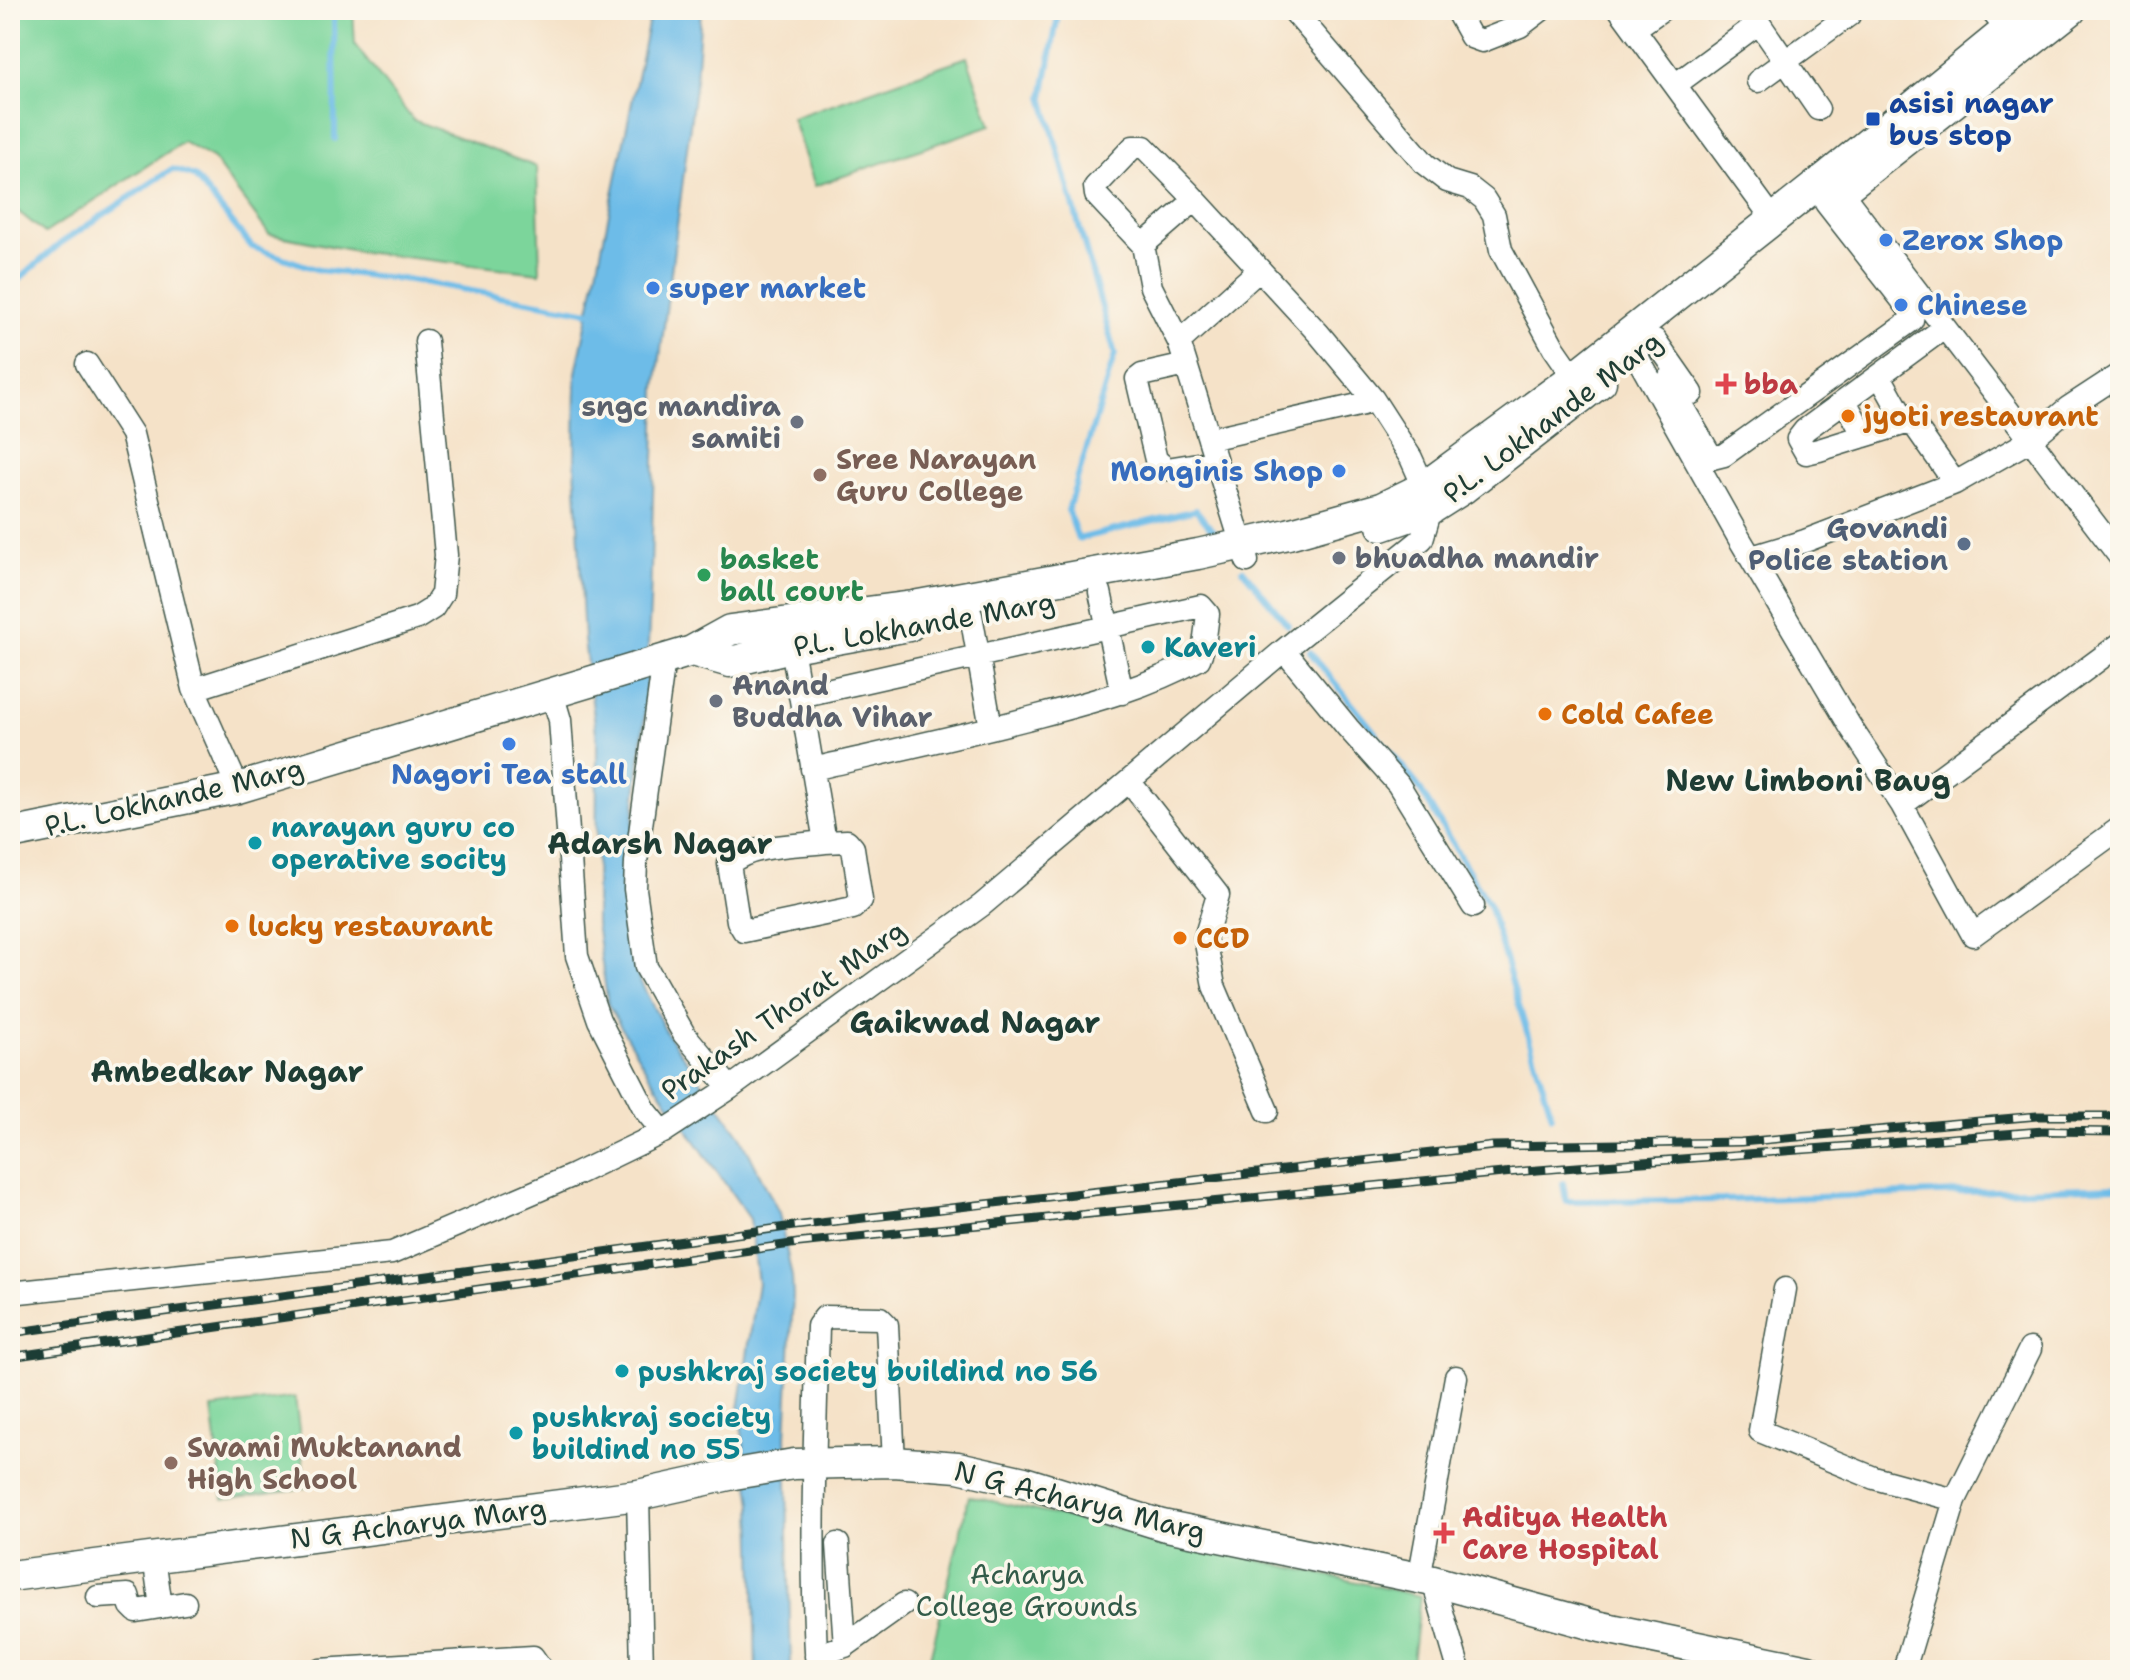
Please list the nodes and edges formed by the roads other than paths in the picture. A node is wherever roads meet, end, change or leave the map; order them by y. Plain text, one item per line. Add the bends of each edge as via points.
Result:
1 (1293, 10) edge
2 (1456, 10) edge
3 (1541, 10) edge
4 (1620, 10) edge
5 (1661, 10) edge
6 (2031, 10) edge
7 (2071, 10) edge
8 (1850, 12) edge
9 (1754, 17) edge
10 (1634, 29) junction
11 (2006, 29) edge
12 (1785, 61) junction
13 (1758, 81) dead end
14 (1675, 85) junction
15 (1818, 109) dead end
16 (1832, 190) junction
17 (1195, 200) junction
18 (1773, 219) junction
19 (1143, 245) junction
20 (1259, 270) junction
21 (1944, 328) junction
22 (426, 341) dead end
23 (1179, 342) junction
24 (1645, 347) junction
25 (87, 364) dead end
26 (1186, 365) junction
27 (1884, 372) junction
28 (1678, 373) junction
29 (2120, 374) edge
30 (1574, 377) junction
31 (1692, 393) dead end
32 (1373, 399) junction
33 (1845, 401) junction
34 (1906, 423) junction
35 (1864, 436) junction
36 (1209, 439) junction
37 (2029, 441) junction
38 (1216, 461) junction
39 (1722, 476) dead end
40 (1955, 483) junction
41 (1427, 498) junction
42 (1726, 501) junction
43 (1782, 533) dead end
44 (1245, 553) junction
45 (1752, 557) junction
46 (2120, 557) edge
47 (1100, 592) junction
48 (1029, 594) junction
49 (971, 615) junction
50 (1107, 626) junction
51 (2120, 644) edge
52 (792, 647) junction
53 (1284, 650) junction
54 (977, 656) junction
55 (671, 657) junction
56 (194, 689) junction
57 (556, 692) junction
58 (1122, 693) junction
59 (800, 696) junction
60 (991, 728) junction
61 (812, 769) junction
62 (1129, 781) junction
63 (238, 788) junction
64 (1902, 805) junction
65 (2120, 828) edge
66 (10, 834) edge
67 (825, 842) junction
68 (1473, 906) dead end
69 (726, 1090) junction
70 (1267, 1111) dead end
71 (669, 1128) junction
72 (1785, 1289) dead end
73 (10, 1293) edge
74 (2030, 1349) dead end
75 (1456, 1377) dead end
76 (894, 1462) junction
77 (804, 1463) junction
78 (638, 1495) junction
79 (1955, 1500) junction
80 (838, 1544) dead end
81 (154, 1557) junction
82 (10, 1576) edge
83 (1426, 1580) junction
84 (98, 1597) dead end
85 (185, 1603) dead end
86 (904, 1604) dead end
87 (161, 1607) junction
88 (845, 1646) junction
89 (816, 1663) edge
90 (320, 1670) edge
91 (542, 1670) edge
92 (642, 1670) edge
93 (1459, 1670) edge
94 (1808, 1670) edge
95 (1904, 1670) edge

1 - 30 street via 1425,164 1484,199 1494,215 1501,250
2 - 3 street via 1471,37 1482,41 1520,26
4 - 10 street
5 - 10 street
6 - 11 main road, P.L. Lokhande Marg
7 - 11 main road, P.L. Lokhande Marg
8 - 12 street
9 - 12 street
9 - 14 street
10 - 14 street
11 - 16 main road, P.L. Lokhande Marg
12 - 13 street
12 - 15 street
14 - 18 street
16 - 18 main road, P.L. Lokhande Marg
16 - 21 street
16 - 24 main road, P.L. Lokhande Marg
16 - 28 street via 1912,320 1724,455 1712,458 1669,384
17 - 19 street
17 - 19 street via 1144,147 1133,147 1095,187 1096,195
17 - 20 street
18 - 30 main road, P.L. Lokhande Marg
19 - 23 street via 1151,287
20 - 23 street
20 - 32 street
21 - 27 street
21 - 37 street
22 - 56 street via 446,555 442,594 433,608 417,618
23 - 26 street
24 - 28 street
24 - 41 main road, P.L. Lokhande Marg via 1464,488
24 - 42 street
25 - 56 street via 132,434
26 - 36 street
26 - 38 street via 1137,379 1156,460 1167,469
27 - 33 street
27 - 34 street via 1883,385
28 - 31 street
29 - 37 street
30 - 41 main road, P.L. Lokhande Marg
32 - 36 street
32 - 41 street via 1411,458
33 - 35 street
33 - 35 street via 1805,430 1798,439 1801,448 1806,453
34 - 35 street
34 - 40 street via 1915,426
36 - 38 street
37 - 40 street
37 - 46 street
38 - 44 street
39 - 42 street
40 - 45 street
41 - 44 main road, P.L. Lokhande Marg
41 - 53 street, Prakash Thorat Marg via 1422,539
42 - 43 street via 1754,540
42 - 45 street
44 - 47 main road, P.L. Lokhande Marg
44 - 48 main road, P.L. Lokhande Marg
45 - 64 street
47 - 48 main road, P.L. Lokhande Marg
47 - 50 street
48 - 49 main road, P.L. Lokhande Marg
48 - 55 main road, P.L. Lokhande Marg via 730,630
49 - 52 main road, P.L. Lokhande Marg
49 - 54 street
50 - 54 street
50 - 58 street
50 - 58 street via 1201,606 1208,614 1199,659
51 - 64 street
52 - 55 main road, P.L. Lokhande Marg via 730,662
52 - 59 street
53 - 62 street, Prakash Thorat Marg
53 - 68 street via 1398,784
54 - 59 street
54 - 60 street
55 - 57 main road, P.L. Lokhande Marg
55 - 69 street via 635,889 646,967 684,1034
56 - 63 street
57 - 63 main road, P.L. Lokhande Marg
57 - 71 street via 577,956 599,1020 645,1110
58 - 60 street
59 - 61 street
60 - 61 street
61 - 67 street
62 - 69 street, Prakash Thorat Marg via 982,905
62 - 70 street via 1218,895 1205,938 1214,986
63 - 66 main road, P.L. Lokhande Marg
64 - 65 street via 1973,935
67 - 67 street via 758,851 729,864 744,931 853,908 861,900 853,848 847,841
69 - 71 street, Prakash Thorat Marg
71 - 73 street, Prakash Thorat Marg via 392,1253
72 - 79 street via 1760,1431 1874,1478
74 - 79 street
75 - 83 street
76 - 77 main road, N G Acharya Marg
76 - 77 street via 887,1325 880,1318 825,1317 818,1326
76 - 83 main road, N G Acharya Marg via 958,1467 1162,1525
77 - 78 main road, N G Acharya Marg
77 - 89 street
78 - 81 main road, N G Acharya Marg
78 - 92 street
79 - 95 street
80 - 88 street
81 - 82 main road, N G Acharya Marg
81 - 87 street
83 - 93 street
83 - 94 main road, N G Acharya Marg via 1601,1627
84 - 87 street via 124,1593 136,1611
85 - 87 street
86 - 88 street
88 - 89 street
90 - 91 street via 533,1657

